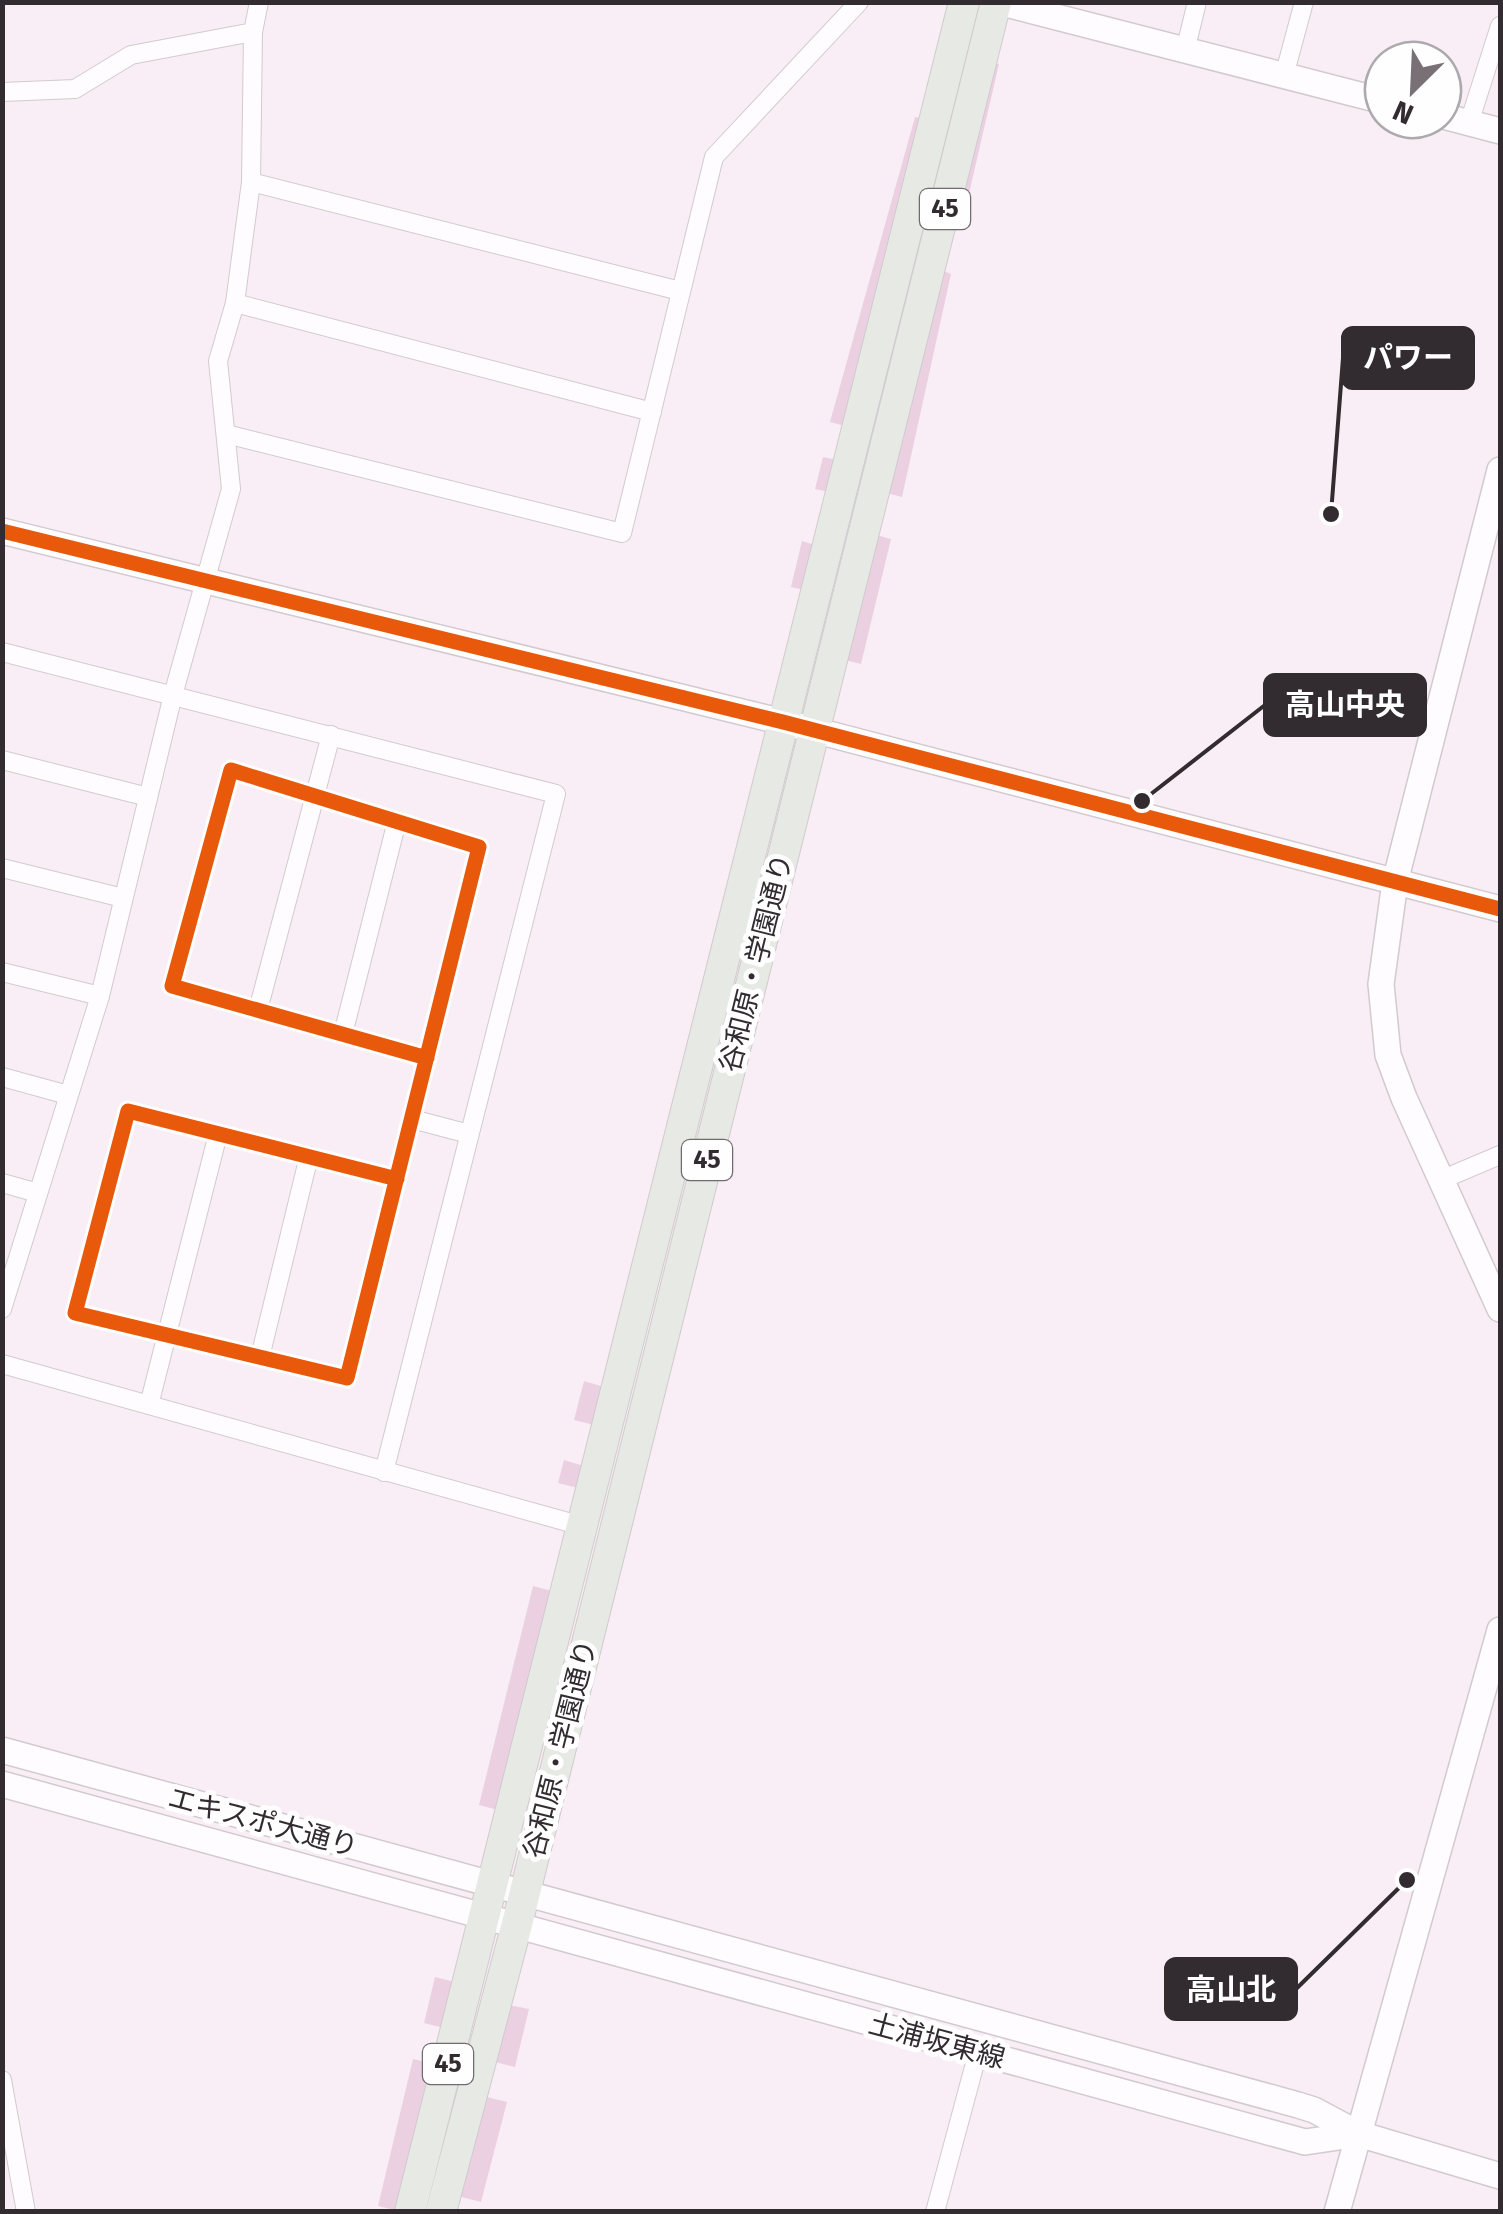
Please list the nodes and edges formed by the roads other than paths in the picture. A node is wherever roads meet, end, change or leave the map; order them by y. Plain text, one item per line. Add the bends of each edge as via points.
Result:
1 (259, 2) edge
2 (859, 2) edge
3 (964, 2) edge
4 (997, 2) edge
5 (1196, 2) edge
6 (1304, 2) edge
7 (1500, 26) edge
8 (252, 32) junction
9 (1185, 51) junction
10 (1284, 76) junction
11 (2, 92) edge
12 (1363, 96) edge
13 (1463, 121) edge
14 (1469, 123) junction
15 (1500, 131) edge
16 (251, 182) junction
17 (680, 291) junction
18 (235, 302) junction
19 (652, 412) junction
20 (226, 434) junction
21 (1500, 470) edge
22 (2, 530) edge
23 (1492, 542) edge
24 (204, 581) junction
25 (2, 652) edge
26 (173, 695) junction
27 (783, 722) junction
28 (814, 730) junction
29 (330, 735) junction
30 (2, 760) edge
31 (148, 796) junction
32 (314, 796) junction
33 (396, 821) junction
34 (2, 868) edge
35 (1395, 882) junction
36 (124, 898) junction
37 (1500, 909) edge
38 (2, 972) edge
39 (100, 996) junction
40 (258, 1010) junction
41 (343, 1034) junction
42 (427, 1058) junction
43 (2, 1077) edge
44 (68, 1095) junction
45 (412, 1119) junction
46 (218, 1134) junction
47 (469, 1134) junction
48 (1500, 1155) edge
49 (309, 1156) junction
50 (397, 1178) junction
51 (1441, 1180) junction
52 (2, 1183) edge
53 (38, 1193) junction
54 (2, 1309) edge
55 (1500, 1309) edge
56 (166, 1335) junction
57 (260, 1357) junction
58 (2, 1364) edge
59 (149, 1405) junction
60 (384, 1472) junction
61 (582, 1526) junction
62 (1500, 1630) edge
63 (1493, 1688) edge
64 (2, 1750) edge
65 (2, 1784) edge
66 (493, 1886) junction
67 (520, 1909) junction
68 (485, 1916) junction
69 (978, 2052) junction
70 (3, 2090) edge
71 (1359, 2134) junction
72 (1500, 2176) edge
73 (26, 2212) edge
74 (410, 2212) edge
75 (441, 2212) edge
76 (935, 2212) edge
77 (1337, 2212) edge

1 - 8 street
2 - 17 street via 714,157
3 - 27 main road, 谷和原・学園通り / 45
4 - 9 street
4 - 28 main road, 谷和原・学園通り / 45
5 - 9 street
6 - 10 street
7 - 14 street
8 - 11 street via 131,55 75,89
8 - 16 street
9 - 10 street
10 - 12 street
13 - 14 street
14 - 15 street
16 - 17 street
16 - 18 street
17 - 19 street
18 - 19 street
18 - 20 street via 218,361
19 - 20 street via 622,532
20 - 24 street via 231,488
21 - 23 street
22 - 24 street
23 - 35 street
24 - 26 street
24 - 27 street
25 - 26 street
26 - 29 street
26 - 31 street
27 - 28 street
27 - 61 main road, 谷和原・学園通り / 45
28 - 35 street
28 - 67 main road, 谷和原・学園通り / 45
29 - 32 street
29 - 47 street via 556,794
30 - 31 street
31 - 36 street
32 - 33 street
32 - 40 street
32 - 40 street via 232,770 172,986
33 - 41 street
33 - 42 street via 479,847
34 - 36 street
35 - 37 street
35 - 51 street via 1382,984 1388,1055
36 - 39 street
38 - 39 street
39 - 44 street
40 - 41 street
41 - 42 street
42 - 45 street
43 - 44 street
44 - 53 street
45 - 47 street
45 - 50 street
46 - 49 street
46 - 56 street
46 - 56 street via 128,1111 74,1314
47 - 60 street
48 - 51 street
49 - 50 street
49 - 57 street
50 - 57 street via 347,1378
51 - 55 street
52 - 53 street
53 - 54 street
56 - 57 street
56 - 59 street
58 - 59 street
59 - 60 street
60 - 61 street
61 - 66 main road, 谷和原・学園通り / 45
62 - 63 street
63 - 71 street
64 - 66 street, エキスポ大通り
65 - 68 street, エキスポ大通り
66 - 67 street, エキスポ大通り
66 - 68 main road, 谷和原・学園通り / 45
67 - 68 street, エキスポ大通り
67 - 69 street, 土浦坂東線
67 - 71 street, 土浦坂東線 via 1298,2105
67 - 75 main road, 45
68 - 74 main road, 45
69 - 71 street, 土浦坂東線 via 1304,2142
69 - 76 street
70 - 73 street
71 - 72 street, 土浦坂東線
71 - 77 street

